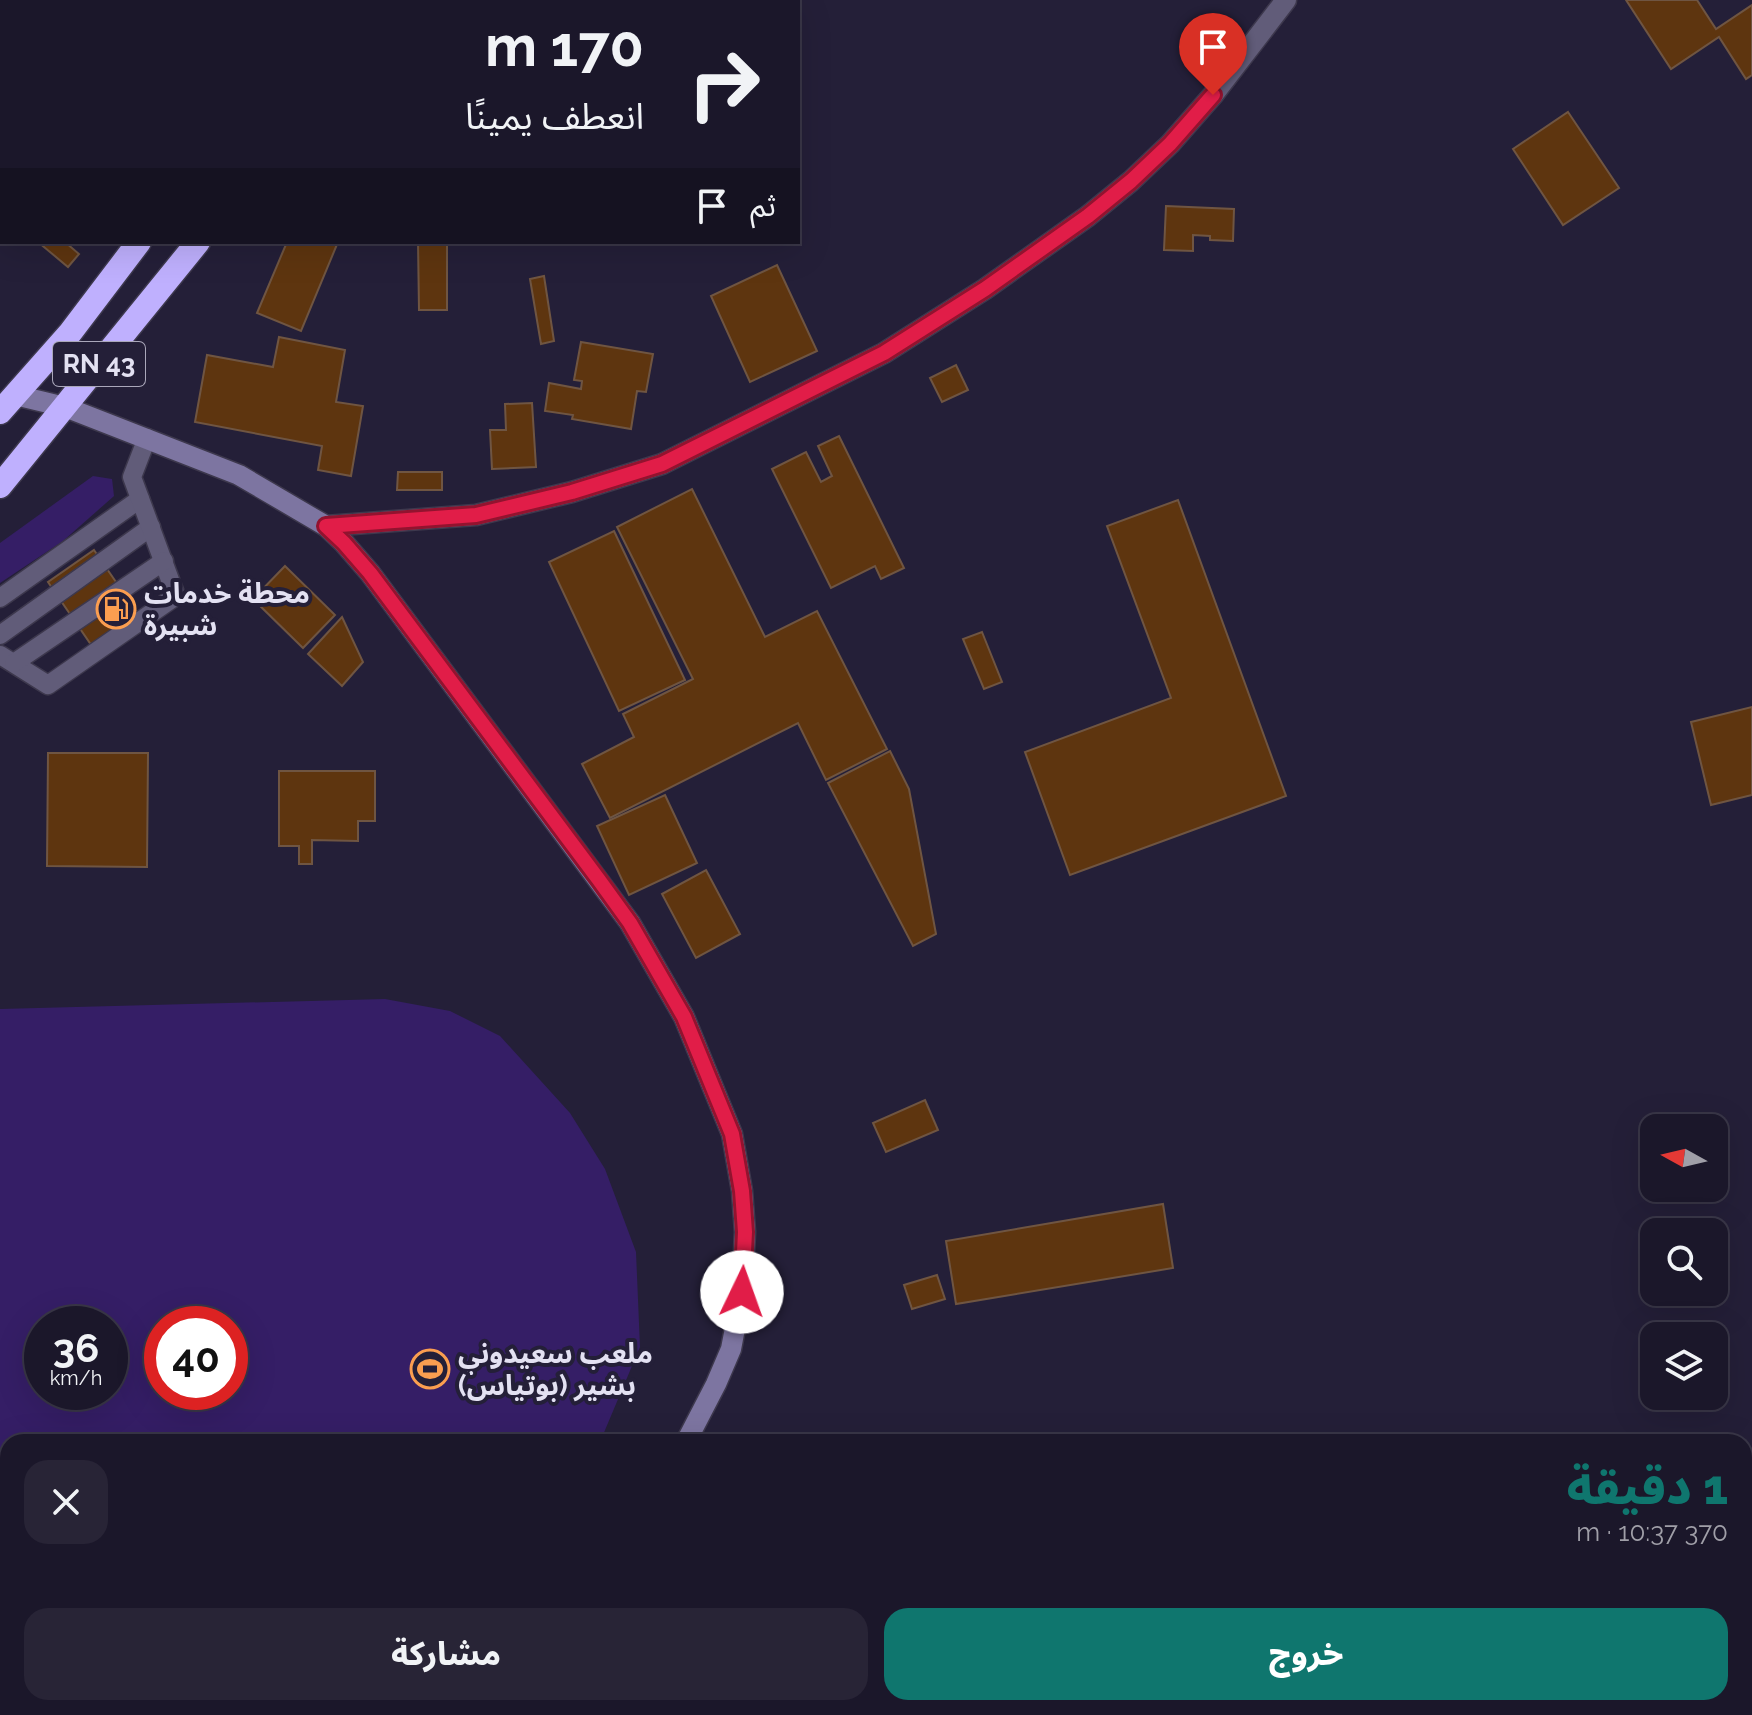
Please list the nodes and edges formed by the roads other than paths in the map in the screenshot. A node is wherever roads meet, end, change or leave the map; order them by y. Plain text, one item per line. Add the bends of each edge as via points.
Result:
1 (1286, 0) edge
2 (137, 244) edge
3 (196, 244) edge
4 (8, 403) edge
5 (65, 407) junction
6 (147, 438) junction
7 (0, 486) edge
8 (140, 499) junction
9 (326, 526) junction
10 (151, 527) junction
11 (164, 561) junction
12 (0, 598) edge
13 (0, 635) edge
14 (7, 659) edge
15 (690, 1434) edge

1 - 9 street via 1213,95 1131,181 985,289 884,353 662,464 587,488 476,515
2 - 4 highway, RN 43
3 - 5 highway, RN 43
4 - 5 street
5 - 6 street
5 - 7 highway, RN 43
6 - 8 lane via 132,477
6 - 9 street via 239,475
8 - 10 lane
8 - 12 lane
9 - 15 street via 370,573 630,923 684,1017 732,1134 745,1232 742,1292 731,1349
10 - 11 lane
10 - 13 lane
11 - 14 lane
11 - 14 lane via 176,596 48,685

